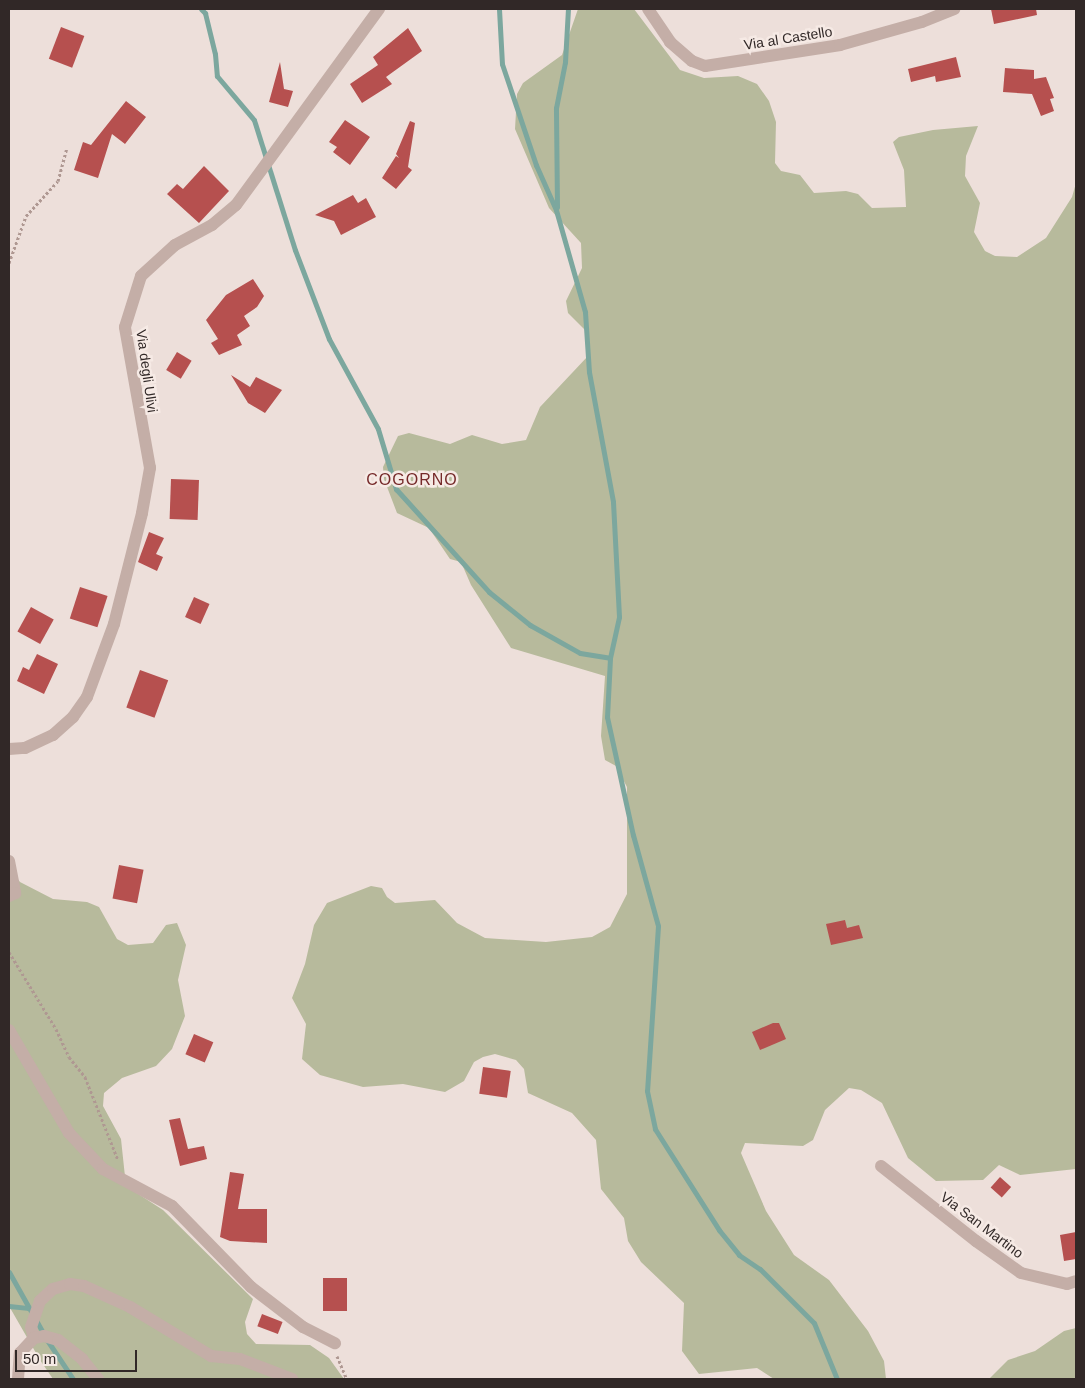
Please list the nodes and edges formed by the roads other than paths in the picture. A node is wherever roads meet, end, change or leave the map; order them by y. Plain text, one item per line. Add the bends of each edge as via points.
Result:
1 (379, 9) edge
2 (648, 9) edge
3 (954, 9) edge
4 (9, 749) edge
5 (9, 861) edge
6 (9, 896) edge
7 (9, 1030) edge
8 (882, 1166) dead end
9 (1076, 1281) edge
10 (34, 1338) junction
11 (335, 1343) road end
12 (18, 1379) edge
13 (98, 1379) edge
14 (292, 1379) edge

1 - 4 street, Via degli Ulivi via 236,205 212,225 175,245 141,276 125,326 150,468 114,624 87,697 73,717 53,735 26,748
2 - 3 street, Via al Castello via 670,42 692,62 705,66 840,45 922,22
5 - 6 street via 15,893
7 - 11 street via 69,1133 103,1169 172,1206 251,1286 304,1327
8 - 9 street, Via San Martino via 1021,1273 1067,1284
10 - 12 street via 20,1353
10 - 13 street via 44,1336 58,1340 82,1359
10 - 14 street via 31,1327 40,1301 53,1288 70,1284 84,1286 130,1307 211,1356 240,1360

